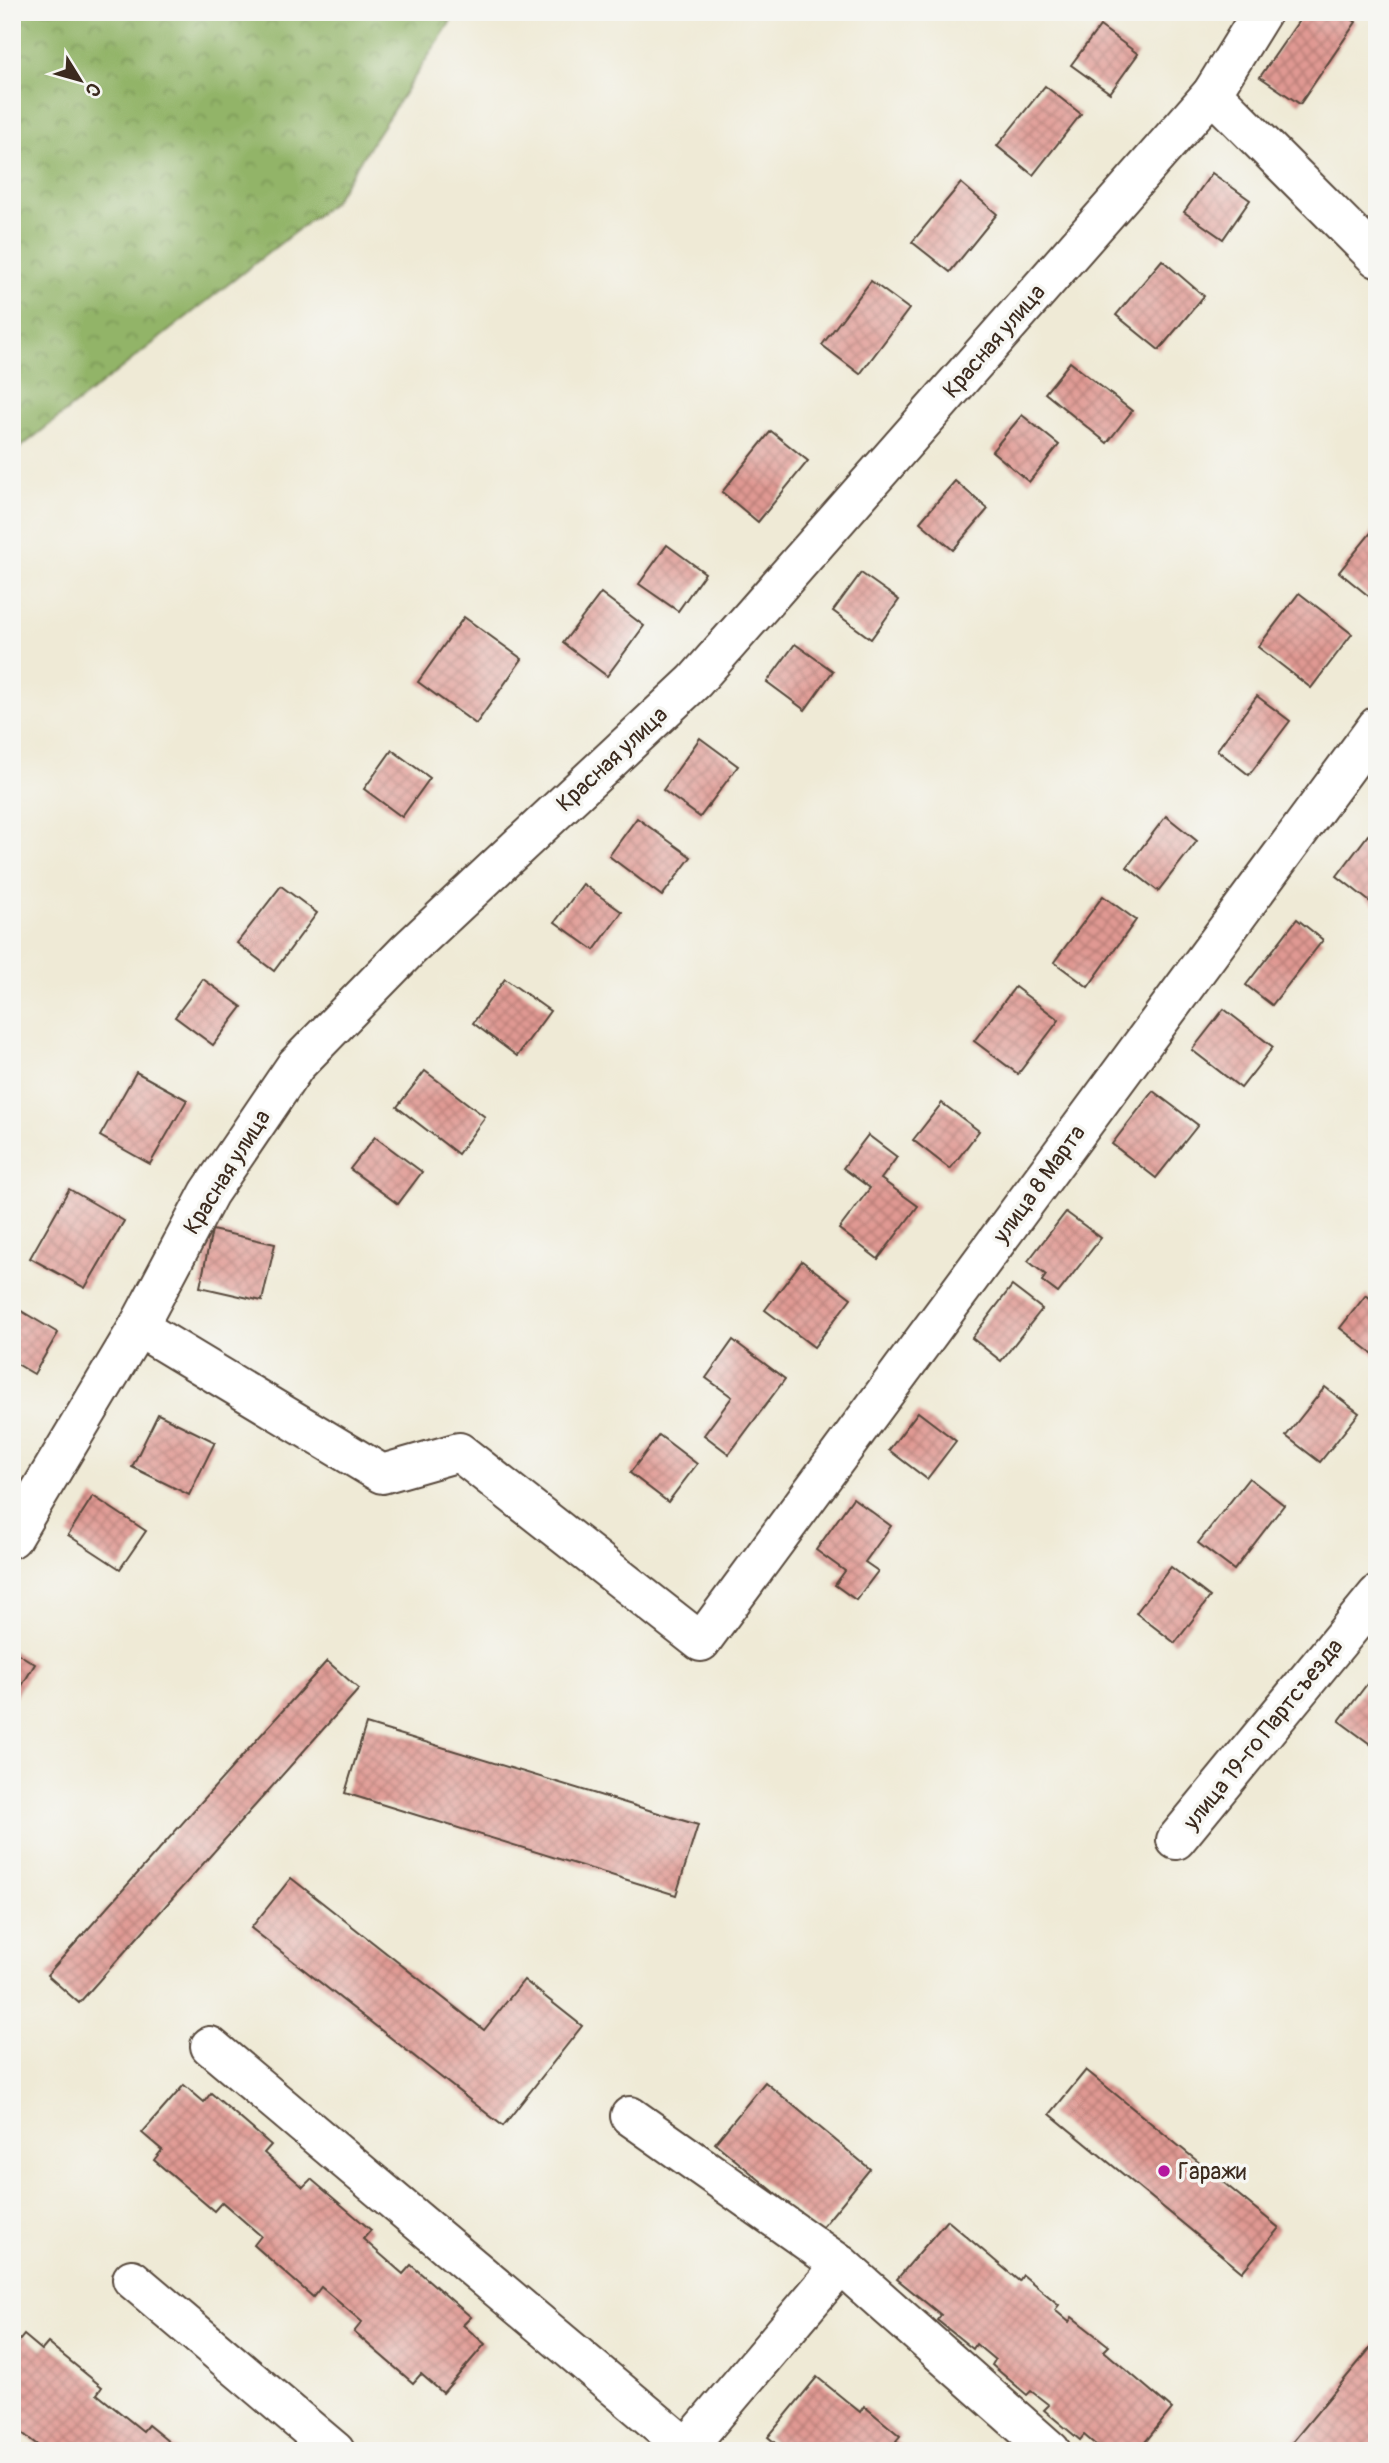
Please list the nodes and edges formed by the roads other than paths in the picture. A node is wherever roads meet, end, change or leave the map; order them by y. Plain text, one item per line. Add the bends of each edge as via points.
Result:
1 (1262, 12) edge
2 (1212, 93) junction
3 (1377, 258) edge
4 (1377, 726) edge
5 (138, 1328) junction
6 (12, 1538) edge
7 (1377, 1595) edge
8 (1176, 1840) dead end
9 (210, 2046) dead end
10 (630, 2116) dead end
11 (841, 2265) junction
12 (132, 2279) dead end
13 (685, 2449) edge
14 (335, 2451) edge
15 (1051, 2451) edge

1 - 2 street, Красная улица
2 - 3 street
2 - 5 street, Красная улица via 695,681 408,950 296,1065 209,1193
4 - 5 street, улица 8 Марта via 701,1642 459,1452 382,1474
5 - 6 street, Красная улица
7 - 8 street, улица 19-го Партсъезда
9 - 13 street
10 - 11 street
11 - 13 street
11 - 15 street
12 - 14 street

